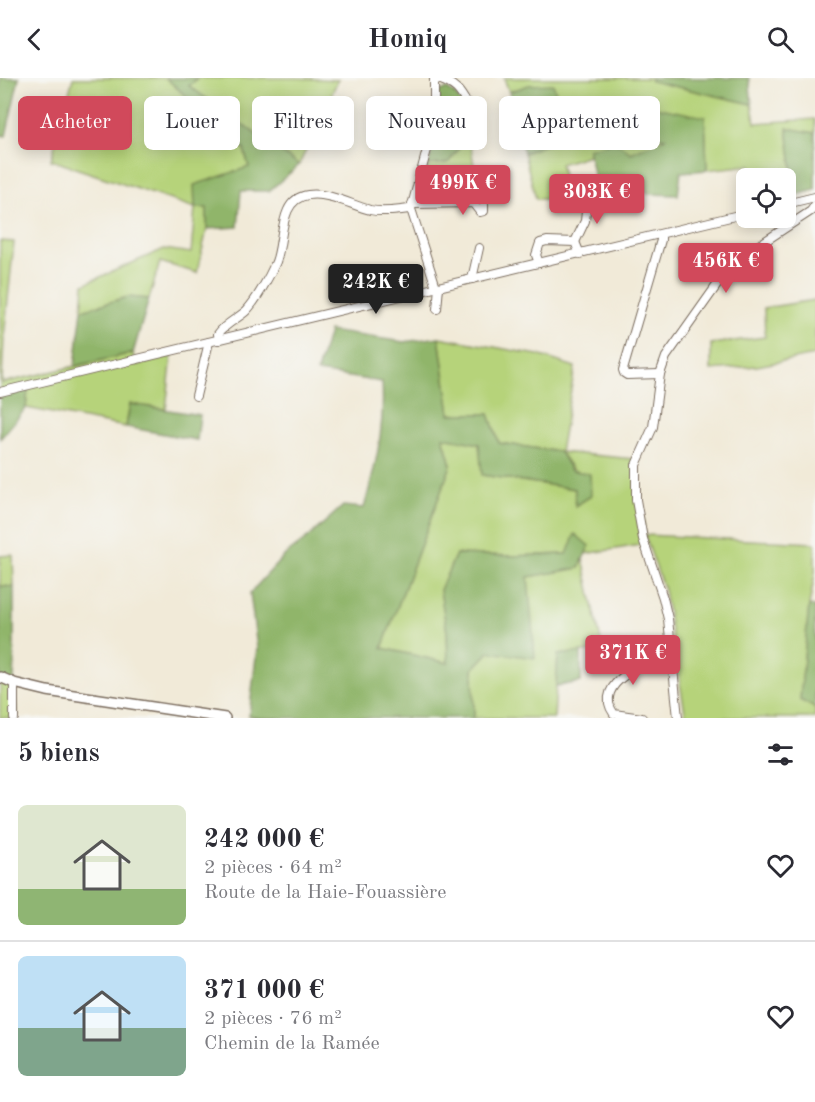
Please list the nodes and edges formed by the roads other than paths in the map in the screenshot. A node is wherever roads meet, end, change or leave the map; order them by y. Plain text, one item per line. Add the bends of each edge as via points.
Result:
1 (434, 78) edge
2 (462, 96) edge
3 (503, 169) dead end
4 (815, 197) edge
5 (438, 202) junction
6 (587, 202) dead end
7 (796, 202) edge
8 (484, 205) dead end
9 (815, 206) edge
10 (412, 207) junction
11 (736, 216) edge
12 (661, 235) junction
13 (575, 242) junction
14 (479, 248) dead end
15 (580, 254) junction
16 (539, 263) junction
17 (472, 279) junction
18 (438, 287) junction
19 (437, 309) dead end
20 (219, 340) junction
21 (209, 342) junction
22 (660, 374) junction
23 (0, 392) edge
24 (196, 396) dead end
25 (670, 654) junction
26 (0, 678) edge
27 (14, 684) junction
28 (14, 718) edge
29 (225, 718) edge
30 (642, 718) edge
31 (678, 718) edge

1 - 2 street via 449,82
1 - 10 street via 428,146
3 - 5 street via 464,181
4 - 7 street
5 - 8 street via 473,203 480,212
5 - 10 street
6 - 13 street via 585,221
9 - 22 street via 729,268 666,357
10 - 18 street
10 - 20 street via 372,211 333,198 306,195 293,204 283,221 275,265 249,307 218,334
11 - 12 street
12 - 15 street
12 - 22 street via 623,370 627,375
13 - 15 street
13 - 16 street via 540,243 536,255
14 - 17 street
15 - 16 street
16 - 17 street
17 - 18 street
18 - 19 street
18 - 20 street
20 - 21 street
21 - 23 street
21 - 24 street
22 - 25 street via 653,426 636,465 636,500 643,539 668,619
25 - 30 street via 630,671 613,686 609,699 614,714
25 - 31 street
26 - 27 main road
27 - 28 street
27 - 29 main road

